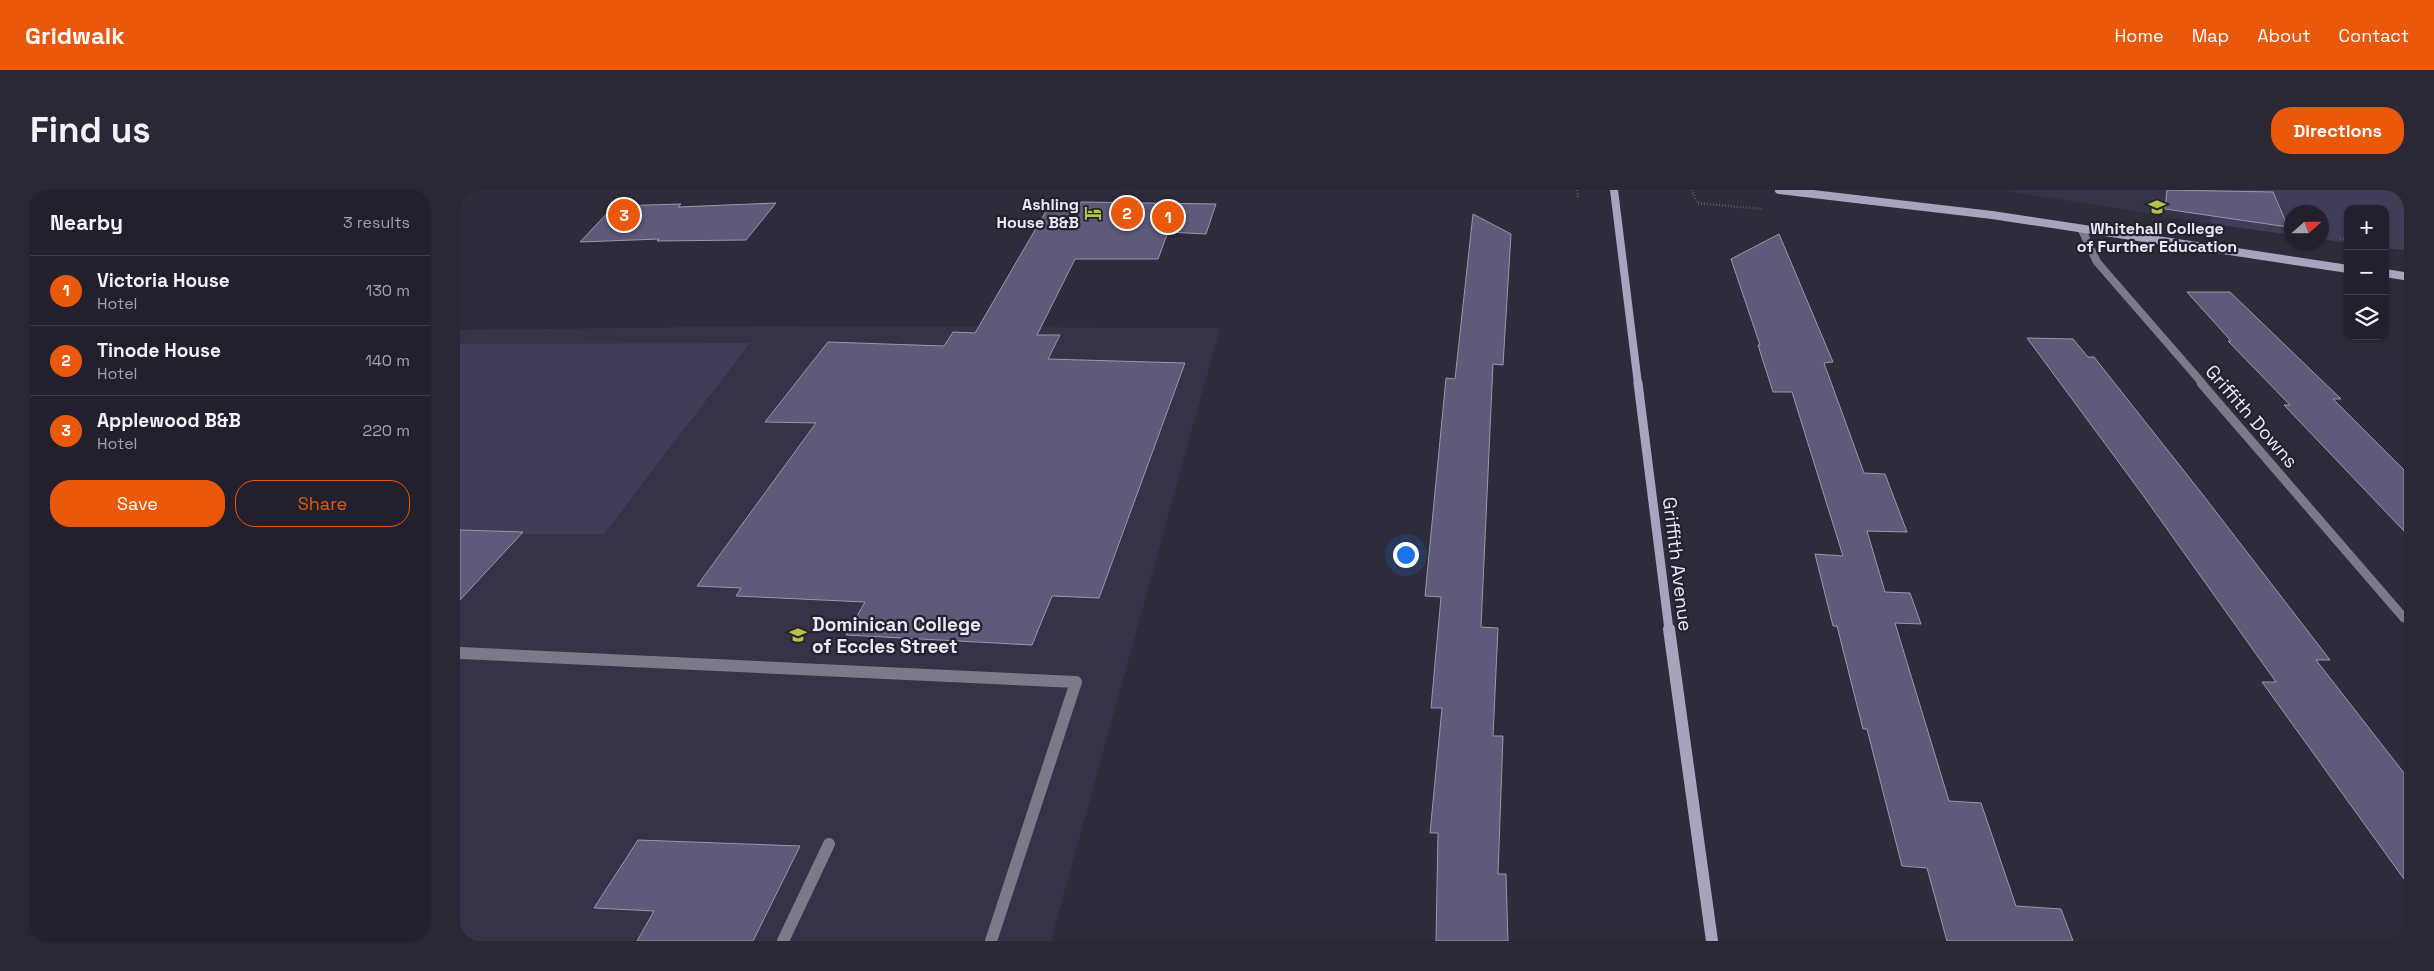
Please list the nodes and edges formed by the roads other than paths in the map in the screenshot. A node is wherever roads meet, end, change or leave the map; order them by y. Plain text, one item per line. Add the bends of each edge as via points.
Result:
1 (1614, 190) edge
2 (1779, 190) edge
3 (1793, 191) edge
4 (2082, 230) junction
5 (2344, 268) edge
6 (2389, 274) edge
7 (2404, 276) edge
8 (2404, 618) edge
9 (461, 653) dead end
10 (829, 844) dead end
11 (783, 941) edge
12 (991, 941) edge
13 (1712, 941) edge

1 - 13 main road, Griffith Avenue via 1667,618
2 - 3 main road
3 - 4 main road
4 - 5 main road
4 - 8 street, Griffith Downs via 2097,262
6 - 7 main road
9 - 12 street via 1076,682
10 - 11 street

